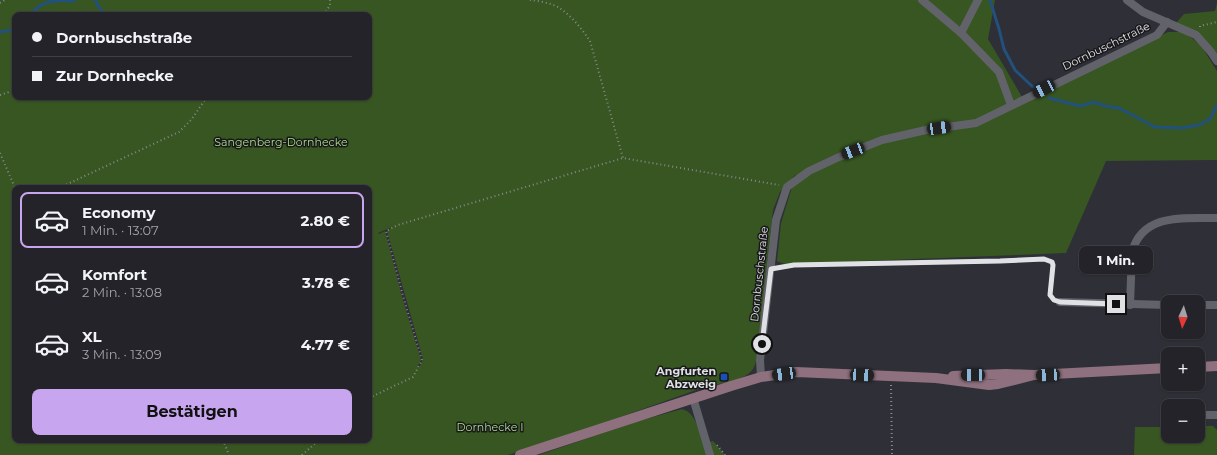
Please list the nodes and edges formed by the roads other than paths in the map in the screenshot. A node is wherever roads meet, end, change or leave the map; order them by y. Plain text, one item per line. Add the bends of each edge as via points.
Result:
1 (922, 0) edge
2 (978, 0) edge
3 (1127, 0) edge
4 (1167, 22) junction
5 (961, 33) junction
6 (1217, 61) edge
7 (1011, 105) junction
8 (1217, 218) edge
9 (771, 269) junction
10 (1060, 302) joint
11 (1130, 305) junction
12 (1161, 305) edge
13 (1205, 305) edge
14 (1217, 305) edge
15 (1217, 366) edge
16 (1205, 367) edge
17 (1161, 368) edge
18 (761, 377) junction
19 (693, 398) junction
20 (1205, 415) edge
21 (1217, 415) edge
22 (520, 455) edge
23 (710, 455) edge

1 - 5 street
2 - 5 street
3 - 4 street via 1143,12
4 - 6 street via 1196,35
4 - 7 street, Dornbuschstraße via 1157,35
5 - 7 street via 999,72
7 - 9 street, Dornbuschstraße via 976,122 882,140 809,171 787,187 776,220
8 - 11 street via 1165,220 1152,224 1140,234 1132,252
9 - 10 lane via 794,265 1044,259 1053,265 1050,295
9 - 18 street, Dornbuschstraße via 760,360
10 - 11 street
11 - 12 street
13 - 14 street
15 - 16 main road
17 - 18 main road via 1034,376 998,384 936,378 796,372
18 - 19 main road
19 - 22 main road
19 - 23 street
20 - 21 street

